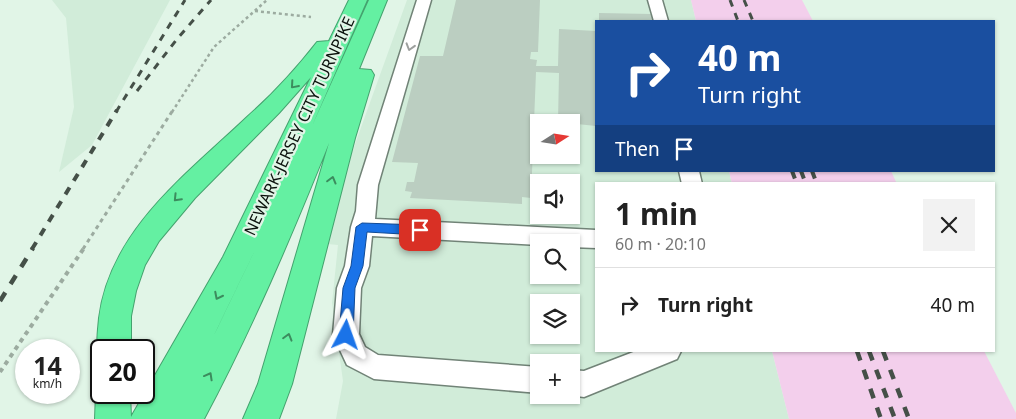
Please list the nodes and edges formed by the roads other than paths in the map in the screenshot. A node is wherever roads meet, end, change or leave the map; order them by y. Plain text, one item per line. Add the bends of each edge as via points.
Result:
1 (348, 0) edge
2 (358, 0) edge
3 (378, 0) edge
4 (386, 0) edge
5 (424, 0) edge
6 (655, 0) edge
7 (661, 20) edge
8 (364, 219) junction
9 (595, 239) edge
10 (255, 253) junction
11 (114, 339) edge
12 (665, 352) edge
13 (530, 379) edge
14 (275, 384) junction
15 (580, 384) edge
16 (113, 404) edge
17 (113, 419) edge
18 (148, 419) edge
19 (185, 419) edge
20 (261, 419) edge
21 (270, 419) edge

1 -> 11 highway via 326,44 297,82 176,199 149,231 123,282 115,310
2 - 10 highway, NEWARK-JERSEY CITY TURNPIKE
3 - 10 highway, NEWARK-JERSEY CITY TURNPIKE
14 -> 4 highway via 343,138
5 -> 8 lane via 368,185
6 - 7 lane
8 - 9 lane
8 - 13 lane via 357,266 349,288 346,335 356,356 374,367
10 -> 18 highway via 197,334
19 -> 10 highway via 230,338
12 - 15 lane
14 - 20 highway
14 - 21 highway
16 - 17 highway

